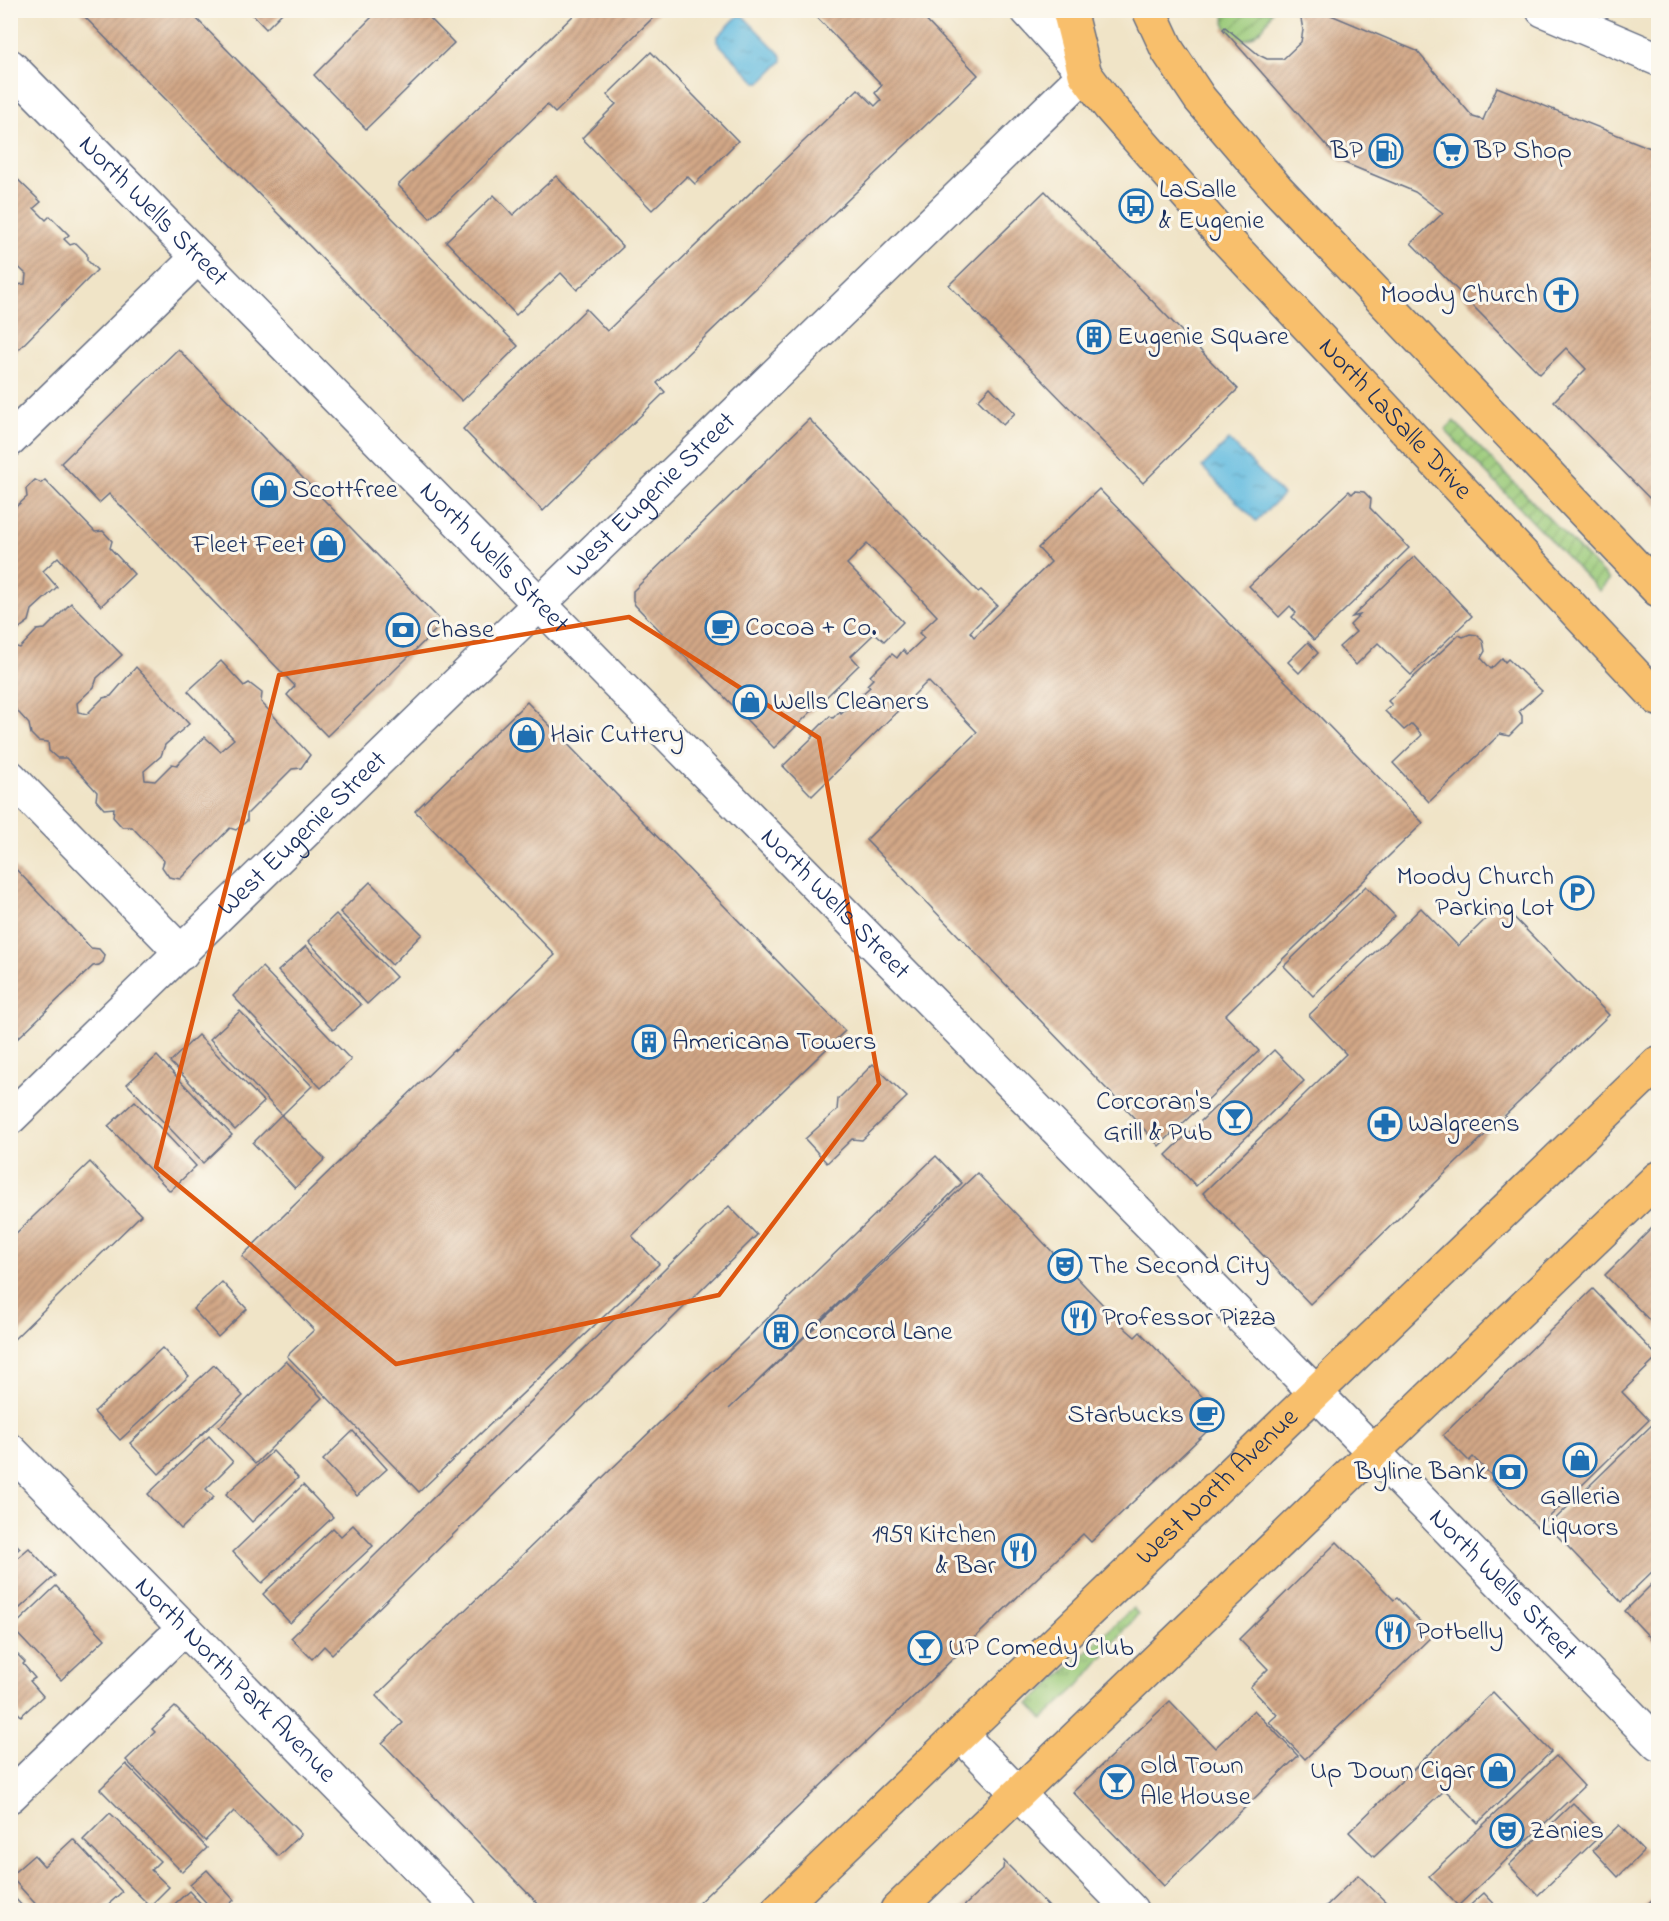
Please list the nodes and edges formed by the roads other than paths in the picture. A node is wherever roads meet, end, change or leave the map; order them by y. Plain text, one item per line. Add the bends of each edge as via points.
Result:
1 (1027, 10) edge
2 (1069, 10) edge
3 (1149, 10) edge
4 (1543, 10) edge
5 (1659, 59) edge
6 (10, 66) edge
7 (1085, 74) junction
8 (198, 258) junction
9 (10, 440) edge
10 (1659, 590) edge
11 (539, 604) junction
12 (1659, 699) edge
13 (10, 777) edge
14 (182, 953) junction
15 (1659, 1063) edge
16 (10, 1118) edge
17 (1659, 1178) edge
18 (1316, 1393) junction
19 (10, 1450) edge
20 (1373, 1452) junction
21 (184, 1628) junction
22 (962, 1735) junction
23 (1659, 1744) edge
24 (1018, 1793) junction
25 (10, 1796) edge
26 (460, 1911) edge
27 (778, 1911) edge
28 (897, 1911) edge
29 (1131, 1911) edge

1 - 7 street
2 - 7 main road, North LaSalle Drive
3 - 10 main road via 1168,51 1200,99 1277,189
4 - 5 street
6 - 8 street, North Wells Street
7 - 11 street, West Eugenie Street
7 - 12 main road, North LaSalle Drive via 1224,238
8 - 9 street
8 - 11 street, North Wells Street
11 - 14 street, West Eugenie Street
11 - 18 street, North Wells Street
13 - 14 street
14 - 16 street, West Eugenie Street
15 - 18 main road, West North Avenue
17 - 20 main road
18 - 20 street, North Wells Street
18 - 22 main road, West North Avenue
19 - 21 street, North North Park Avenue
20 - 23 street, North Wells Street
20 - 24 main road
21 - 25 street
21 - 26 street, North North Park Avenue
22 - 24 street
22 - 27 main road, West North Avenue
24 - 28 main road
24 - 29 street

